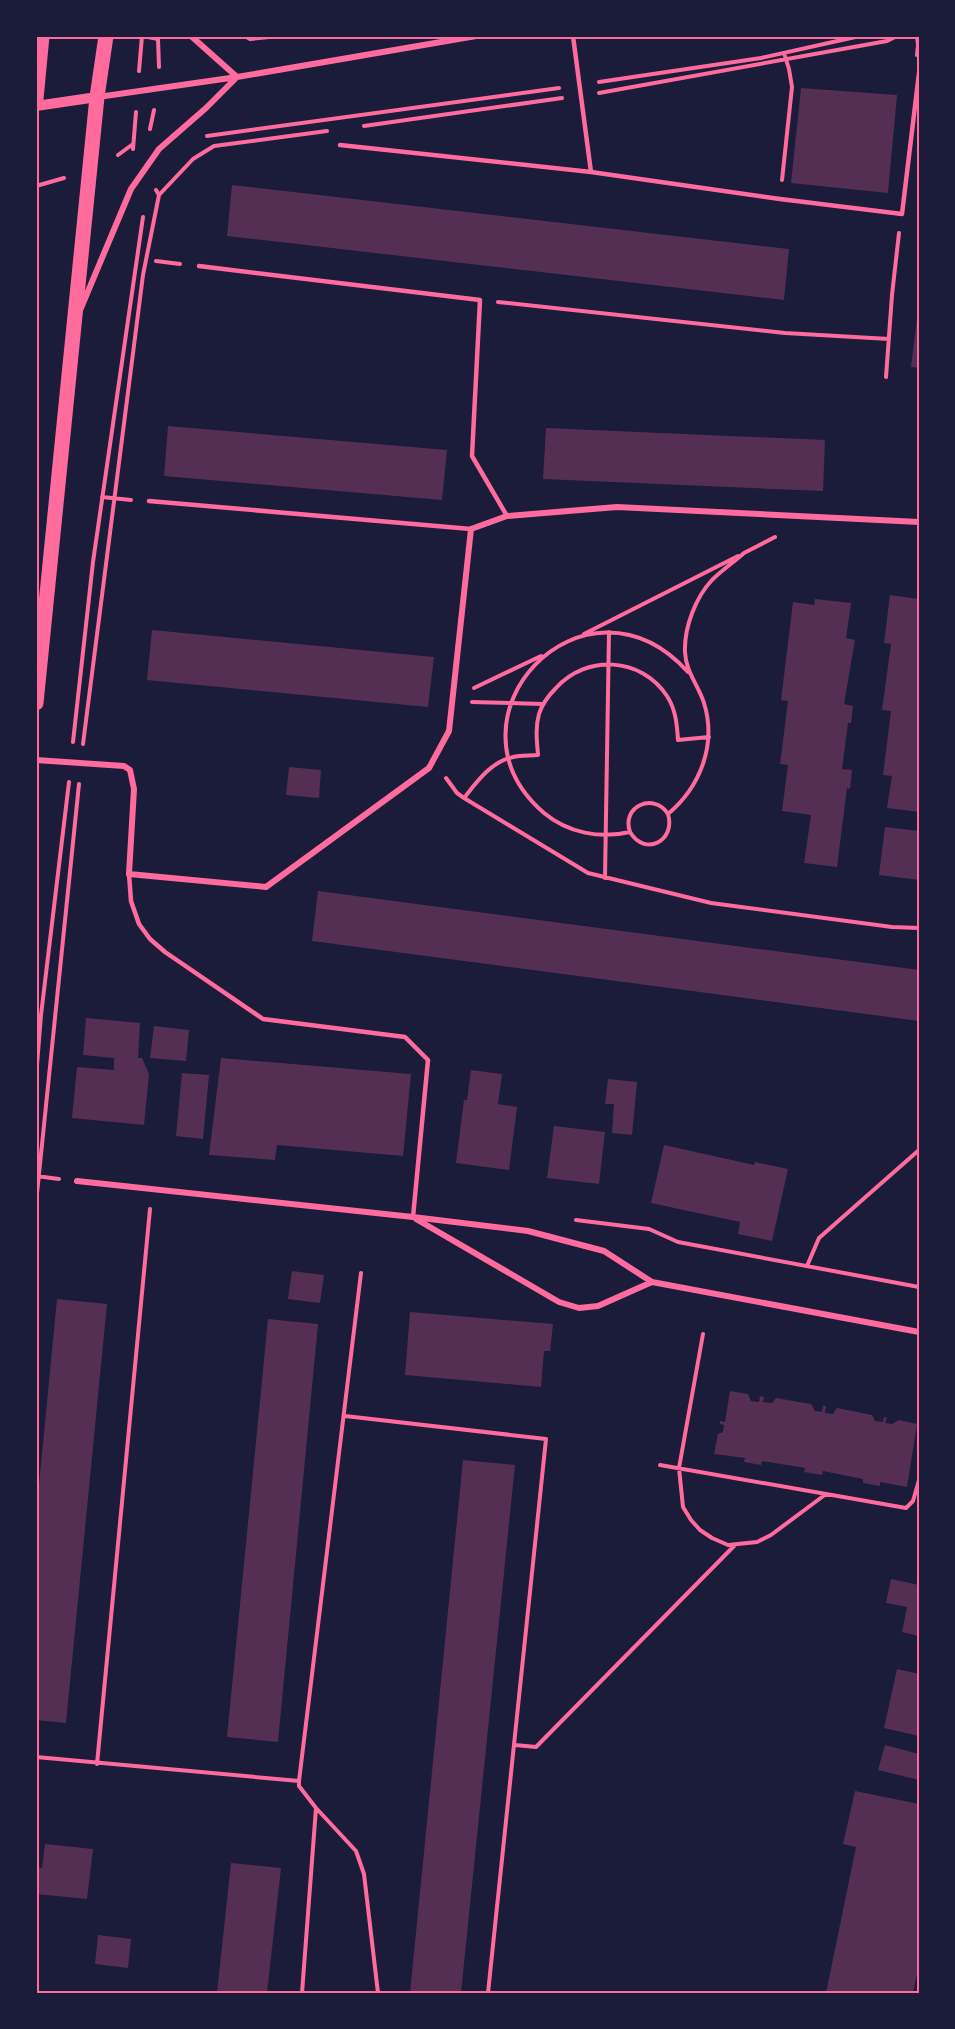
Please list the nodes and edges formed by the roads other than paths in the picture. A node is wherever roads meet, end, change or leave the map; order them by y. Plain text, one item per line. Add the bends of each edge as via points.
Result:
1 (42, 36) edge
2 (106, 36) edge
3 (191, 36) edge
4 (476, 36) edge
5 (573, 36) edge
6 (919, 74) edge
7 (237, 77) junction
8 (97, 97) junction
9 (36, 99) edge
10 (36, 106) edge
11 (340, 145) dead end
12 (591, 172) junction
13 (199, 266) dead end
14 (76, 320) junction
15 (149, 501) dead end
16 (507, 516) junction
17 (919, 522) edge
18 (471, 529) junction
19 (36, 703) edge
20 (36, 760) edge
21 (129, 874) junction
22 (77, 1181) dead end
23 (413, 1217) junction
24 (652, 1282) junction
25 (919, 1332) edge

1 - 9 main road
2 - 8 main road
3 - 7 street
4 - 7 street
5 - 12 lane
6 - 12 lane via 902,214
7 - 8 street
7 - 14 street via 159,149 141,172
8 - 10 street
8 - 14 main road
11 - 12 lane
13 - 16 lane via 480,300 472,456
14 - 19 main road
15 - 18 lane
16 - 17 street via 617,507
16 - 18 street
18 - 21 street via 449,731 429,768 266,887
20 - 21 street via 124,766 130,770 134,789
21 - 23 lane via 131,901 139,924 150,939 263,1019 405,1037 428,1060
22 - 23 street
23 - 24 street via 528,1231 604,1251
23 - 24 street via 559,1302 579,1308 598,1306
24 - 25 street

